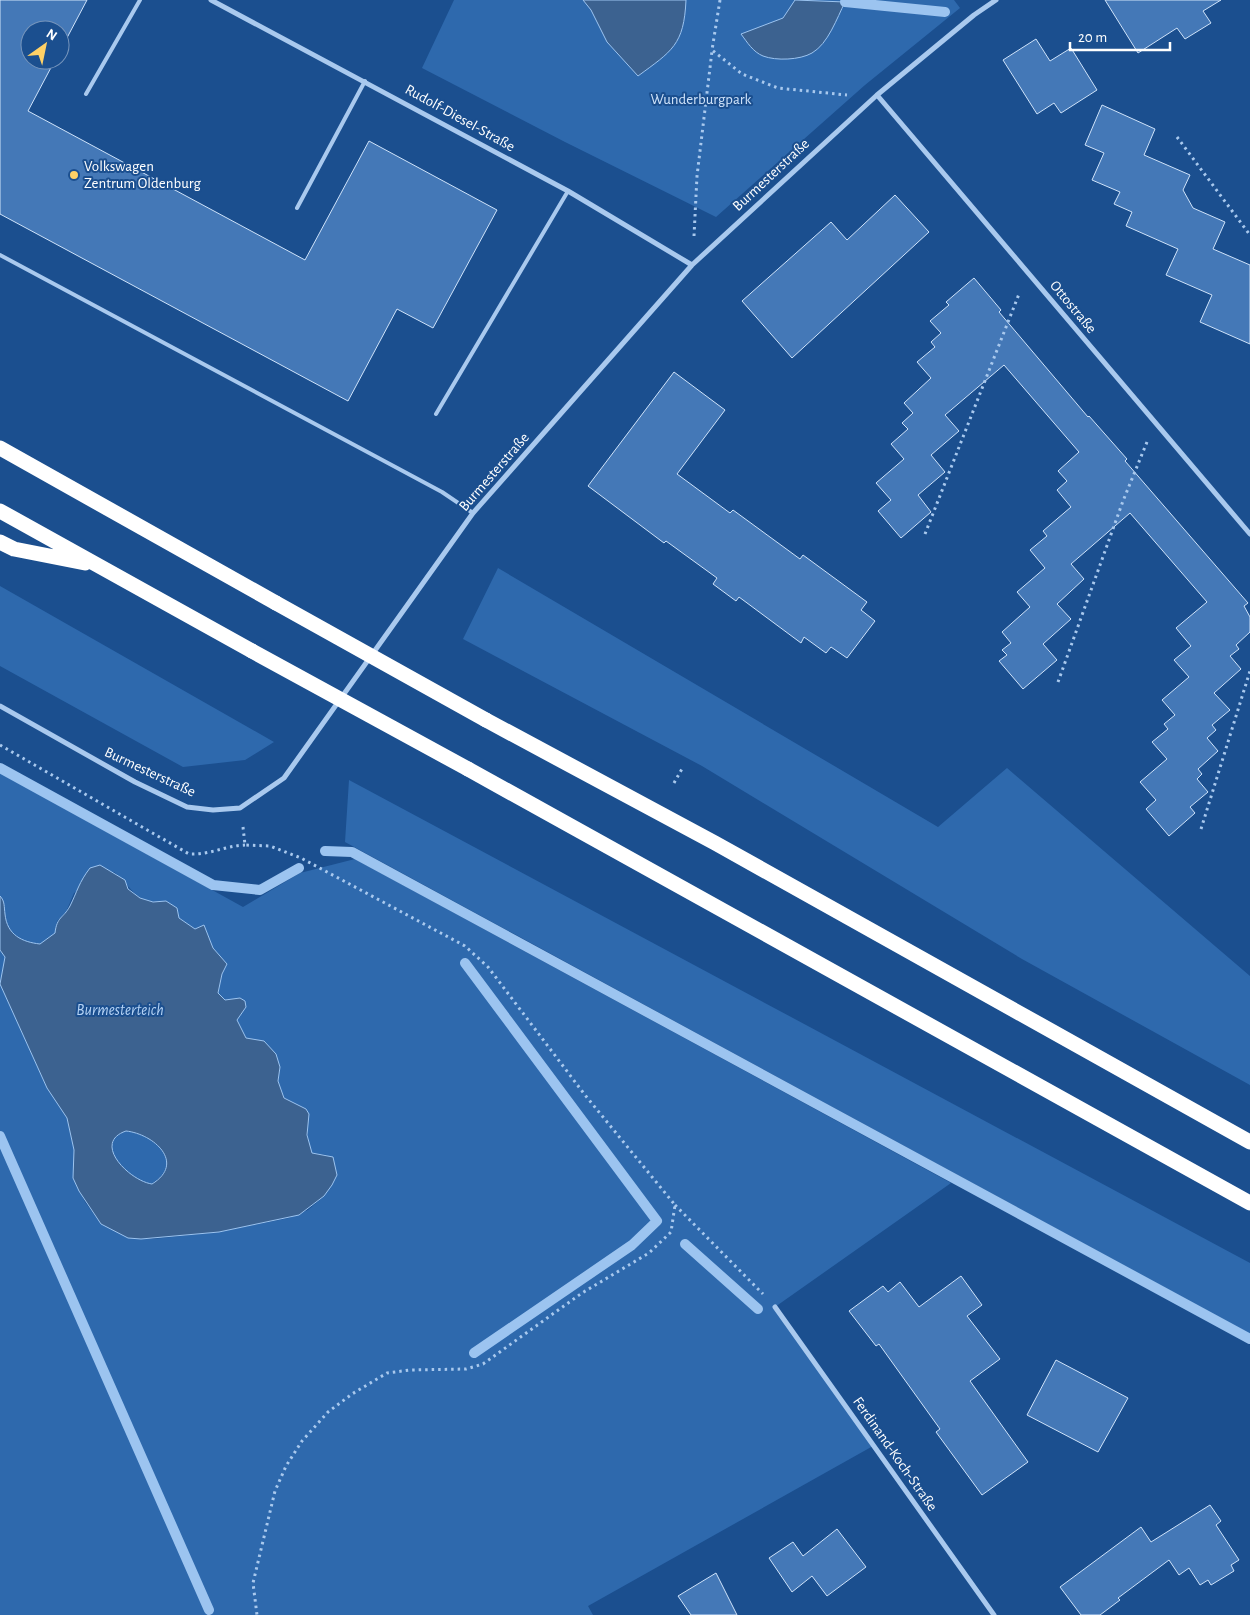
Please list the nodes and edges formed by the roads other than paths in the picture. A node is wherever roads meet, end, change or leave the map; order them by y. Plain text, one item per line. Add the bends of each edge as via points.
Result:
1 (140, 0) edge
2 (211, 0) edge
3 (996, 0) edge
4 (365, 81) junction
5 (86, 94) dead end
6 (877, 95) junction
7 (568, 191) junction
8 (297, 208) dead end
9 (0, 255) edge
10 (692, 265) junction
11 (436, 414) dead end
12 (0, 448) edge
13 (0, 511) edge
14 (473, 514) junction
15 (1250, 534) edge
16 (0, 542) edge
17 (100, 566) junction
18 (0, 706) edge
19 (1250, 1142) edge
20 (1250, 1203) edge
21 (775, 1307) road end
22 (994, 1615) edge

1 - 5 lane
2 - 4 street, Rudolf-Diesel-Straße
3 - 6 street, Burmesterstraße
4 - 7 street, Rudolf-Diesel-Straße
4 - 8 lane
6 - 10 street, Burmesterstraße
6 - 15 street, Ottostraße
7 - 10 street, Rudolf-Diesel-Straße
7 - 11 lane
9 - 14 lane via 442,492
10 - 14 street, Burmesterstraße
12 - 19 highway, bridge via 486,720 724,847
13 - 17 highway
14 - 18 street, Burmesterstraße via 284,778 240,808 187,807 135,782
16 - 17 highway via 14,549
17 - 20 highway, bridge
21 - 22 street, Ferdinand-Koch-Straße

